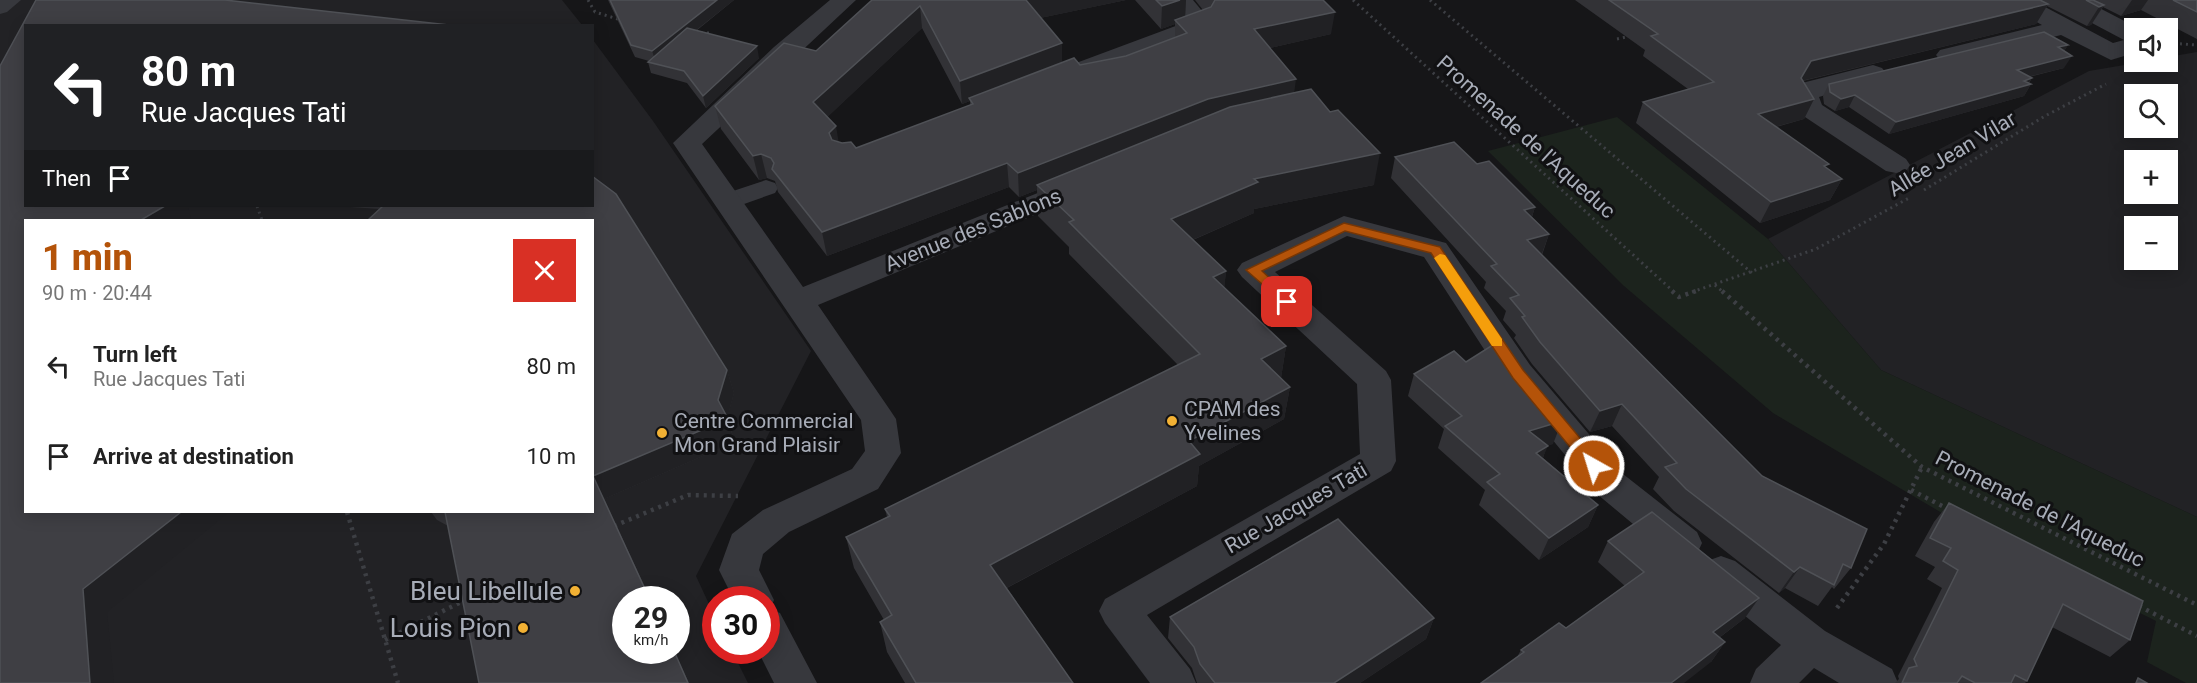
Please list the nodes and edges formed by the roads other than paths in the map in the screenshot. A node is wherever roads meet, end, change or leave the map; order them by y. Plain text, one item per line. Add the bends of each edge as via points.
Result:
1 (11, 0) edge
2 (1182, 0) edge
3 (2014, 0) edge
4 (2066, 0) edge
5 (845, 7) edge
6 (0, 8) edge
7 (2064, 27) junction
8 (2124, 31) edge
9 (2124, 48) edge
10 (1926, 60) edge
11 (1891, 69) edge
12 (1047, 82) edge
13 (1896, 165) dead end
14 (1107, 175) edge
15 (766, 188) dead end
16 (727, 202) junction
17 (791, 293) junction
18 (747, 586) edge
19 (1810, 644) junction
20 (780, 653) edge
21 (791, 674) edge
22 (1175, 683) edge
23 (1771, 683) edge
24 (1877, 683) edge

1 - 6 lane
2 - 12 lane via 1202,23
3 - 7 street
4 - 8 street
5 - 16 street via 783,52 687,143
7 - 9 street via 2111,52
7 - 10 street
11 - 13 street via 1810,89 1806,98 1811,109
14 - 17 street, Avenue des Sablons
15 - 16 lane
16 - 17 street
17 - 18 street via 878,419 883,453 865,479 776,521 746,545 739,570
19 - 22 street, Rue Jacques Tati via 1610,484 1518,374 1435,250 1344,226 1253,270 1374,380 1378,461 1119,611
19 - 23 street
19 - 24 street, Rue Jacques Tati
20 - 21 street

